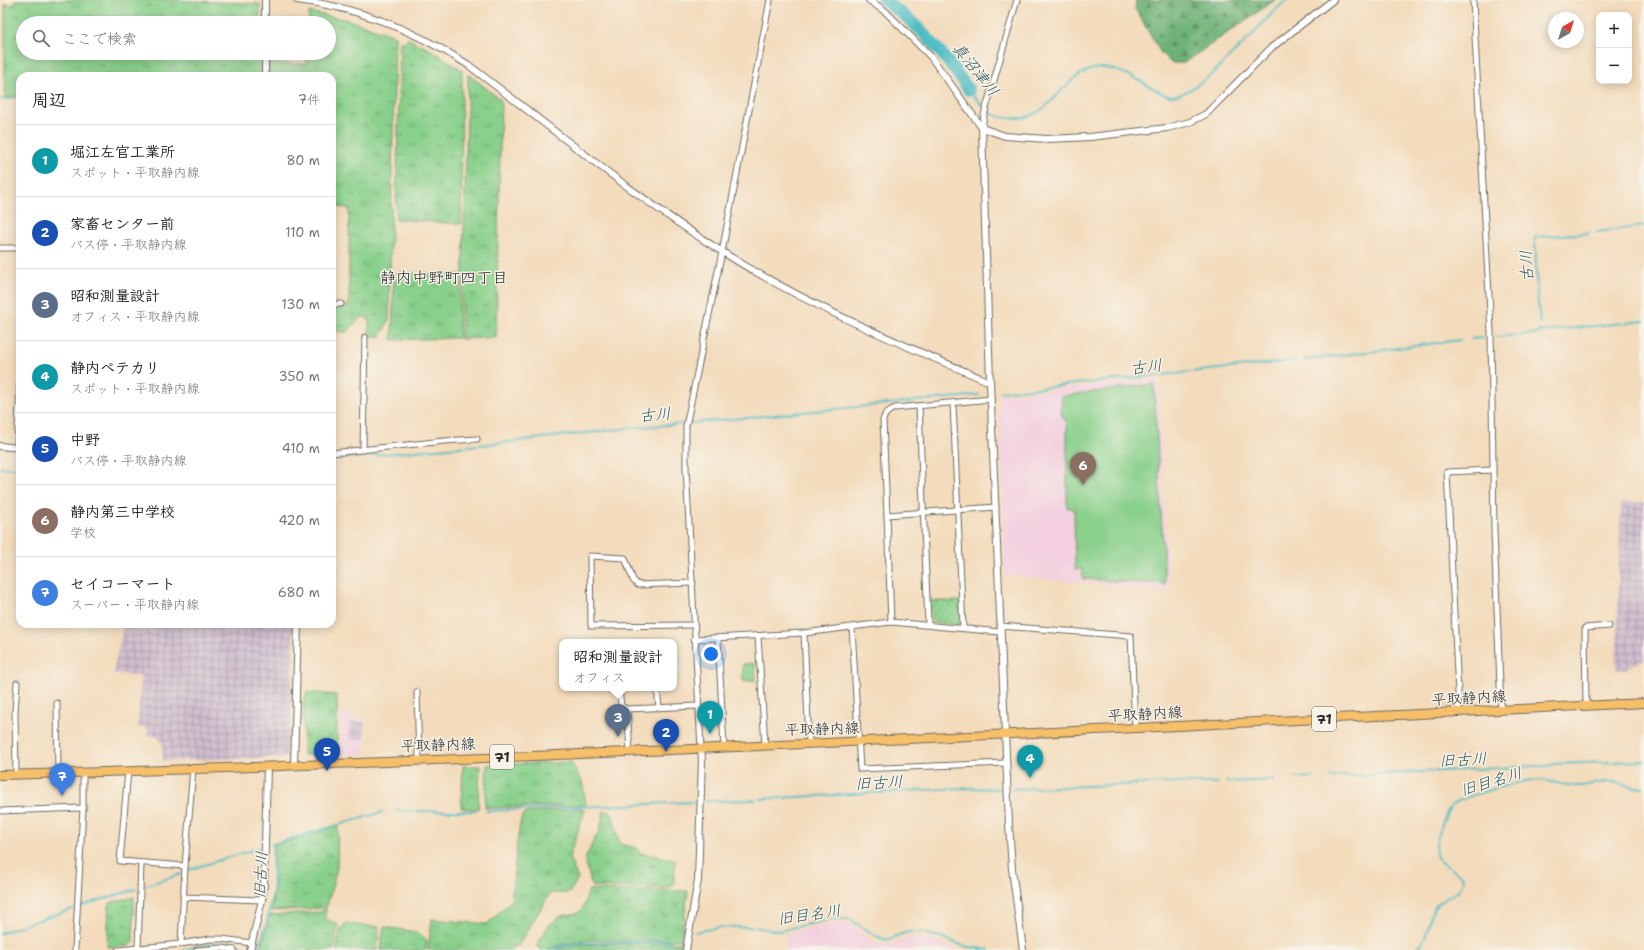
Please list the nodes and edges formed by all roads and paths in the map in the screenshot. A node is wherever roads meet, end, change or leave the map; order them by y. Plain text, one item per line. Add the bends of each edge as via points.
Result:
1 (265, 0) edge
2 (297, 0) edge
3 (770, 0) edge
4 (869, 0) edge
5 (1017, 0) edge
6 (1333, 0) edge
7 (1473, 0) edge
8 (265, 16) edge
9 (265, 60) edge
10 (265, 72) edge
11 (982, 128) junction
12 (0, 248) edge
13 (16, 248) edge
14 (722, 252) junction
15 (336, 304) edge
16 (341, 304) dead end
17 (365, 337) dead end
18 (990, 382) junction
19 (991, 399) junction
20 (953, 403) junction
21 (919, 406) junction
22 (478, 439) dead end
23 (0, 446) edge
24 (16, 448) edge
25 (363, 450) junction
26 (336, 453) edge
27 (1493, 470) junction
28 (996, 506) junction
29 (958, 510) junction
30 (923, 513) junction
31 (887, 515) junction
32 (692, 583) junction
33 (891, 622) junction
34 (928, 624) junction
35 (694, 625) junction
36 (1609, 626) dead end
37 (852, 627) junction
38 (298, 628) edge
39 (963, 628) junction
40 (1000, 629) junction
41 (804, 633) junction
42 (758, 636) junction
43 (718, 638) junction
44 (694, 639) junction
45 (17, 683) dead end
46 (619, 691) edge
47 (657, 691) edge
48 (417, 692) dead end
49 (57, 703) dead end
50 (1644, 703) edge
51 (698, 706) junction
52 (1586, 706) junction
53 (659, 708) junction
54 (627, 709) junction
55 (1501, 711) junction
56 (1459, 713) junction
57 (1135, 729) junction
58 (1005, 735) junction
59 (858, 741) junction
60 (809, 743) junction
61 (765, 745) junction
62 (724, 747) junction
63 (701, 748) junction
64 (630, 751) junction
65 (419, 760) junction
66 (1006, 763) junction
67 (294, 765) junction
68 (267, 766) junction
69 (193, 768) junction
70 (128, 771) junction
71 (83, 772) junction
72 (58, 773) junction
73 (16, 774) junction
74 (0, 775) edge
75 (83, 808) junction
76 (0, 811) edge
77 (141, 864) junction
78 (185, 866) junction
79 (183, 897) junction
80 (262, 900) junction
81 (252, 943) junction
82 (182, 944) junction
83 (138, 948) junction
84 (75, 950) edge
85 (118, 950) edge
86 (197, 950) edge
87 (234, 950) edge
88 (250, 950) edge
89 (686, 950) edge
90 (1023, 950) edge

1 - 8 street
2 - 14 street via 346,9 379,19 437,45 467,64 658,208
3 - 14 street
4 - 11 street via 886,12 931,57
5 - 11 street
6 - 11 street via 1271,48 1206,114 1190,122 1167,128 1047,139 1005,136
7 - 27 street via 1491,332
9 - 10 street
11 - 18 street
12 - 13 street
14 - 18 street via 789,292 846,320
14 - 32 street via 686,426
15 - 16 street
17 - 25 street
18 - 19 street
19 - 20 street
19 - 28 street
20 - 21 street
20 - 29 street
21 - 30 street
21 - 31 street via 895,408 888,411 883,420
22 - 25 street
23 - 24 street
25 - 26 street
27 - 55 street
27 - 56 street via 1447,472
28 - 29 street
28 - 40 street
29 - 30 street
29 - 39 street
30 - 31 street
30 - 34 street
31 - 33 street
32 - 35 street
32 - 35 street via 638,585 633,580 625,558 590,556 591,626
33 - 34 street
33 - 37 street
34 - 39 street
35 - 44 street
36 - 52 street via 1585,628
37 - 41 street
37 - 59 street
38 - 67 street
39 - 40 street
40 - 57 street via 1131,636
40 - 58 street
41 - 42 street
41 - 60 street
42 - 43 street
42 - 61 street
43 - 44 street
43 - 62 street
44 - 51 street
45 - 73 street
46 - 54 street via 621,706
47 - 53 street
48 - 65 street
49 - 72 street
50 - 52 main road, 平取静内線 / 71
51 - 53 street
51 - 63 street
52 - 55 main road, 平取静内線 / 71
53 - 54 street
54 - 64 street
55 - 56 main road, 平取静内線 / 71
56 - 57 main road, 平取静内線 / 71
57 - 58 main road, 平取静内線 / 71
58 - 59 main road, 平取静内線 / 71
58 - 66 street
59 - 60 main road, 平取静内線 / 71
59 - 66 street via 860,768
60 - 61 main road, 平取静内線 / 71
61 - 62 main road, 平取静内線 / 71
62 - 63 main road, 平取静内線 / 71
63 - 64 main road, 平取静内線 / 71
63 - 89 street via 698,880
64 - 65 main road, 平取静内線 / 71
65 - 67 main road, 平取静内線 / 71
66 - 90 street via 1012,869
67 - 68 main road, 平取静内線 / 71
68 - 69 main road, 平取静内線 / 71
68 - 80 street
69 - 70 main road, 平取静内線 / 71
69 - 78 street
70 - 71 main road, 平取静内線 / 71
70 - 77 street via 120,862
71 - 72 main road, 平取静内線 / 71
71 - 75 street
72 - 73 main road, 平取静内線 / 71
73 - 74 main road, 平取静内線 / 71
75 - 76 street
75 - 84 street
77 - 78 street
77 - 83 street
78 - 79 street
79 - 80 street
79 - 82 street
80 - 81 street
81 - 82 street via 210,939
81 - 88 street
82 - 83 street
83 - 85 street
86 - 87 street

